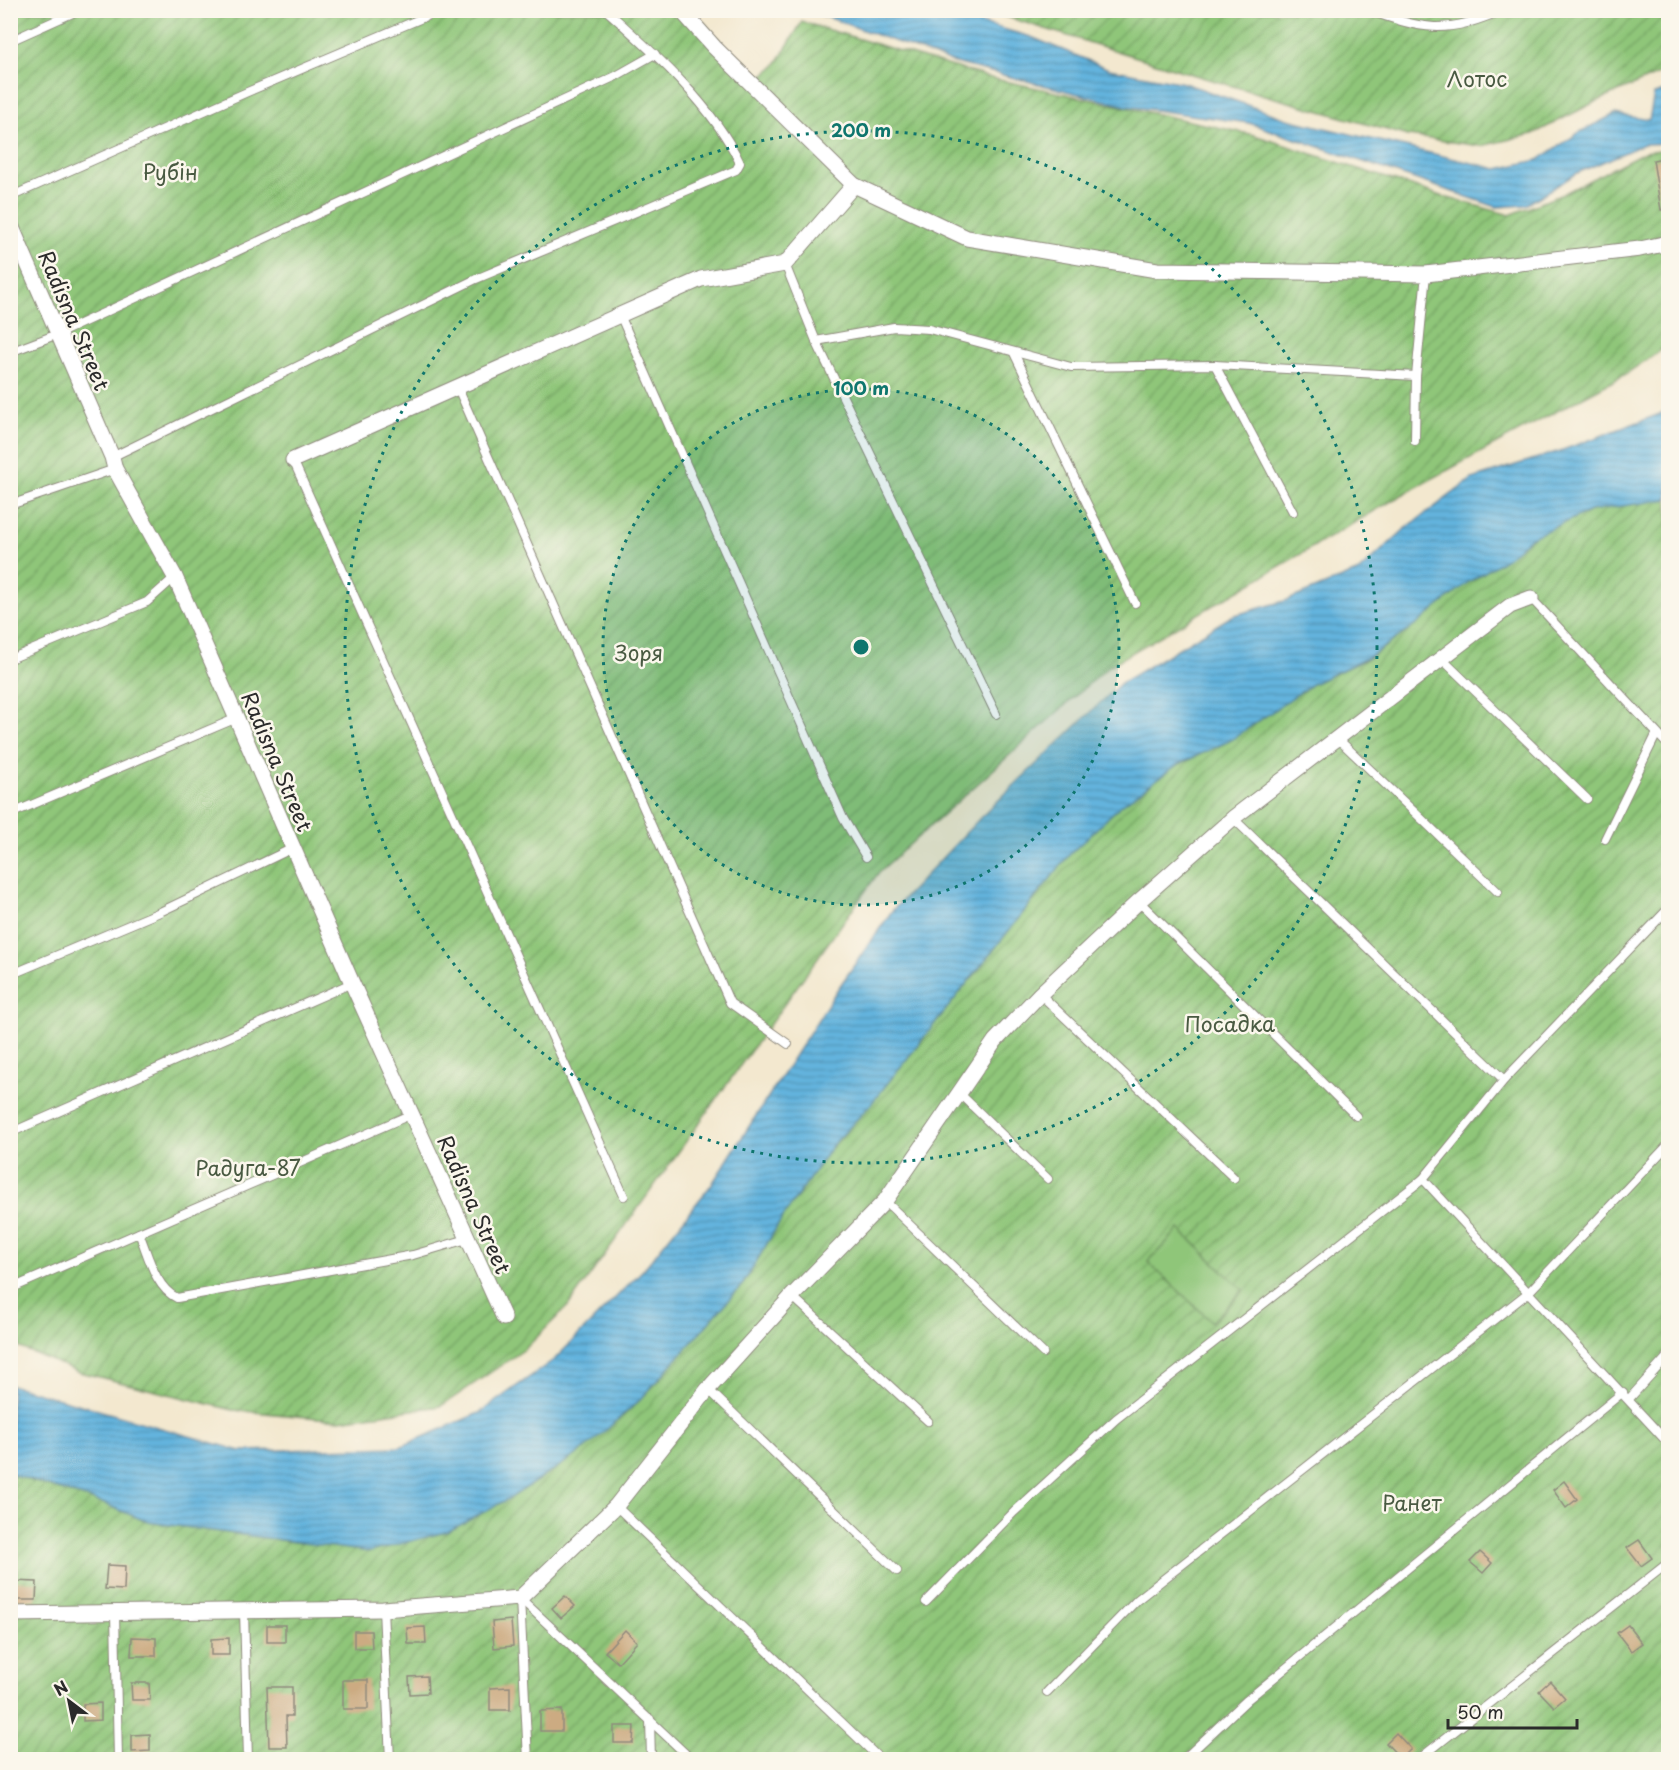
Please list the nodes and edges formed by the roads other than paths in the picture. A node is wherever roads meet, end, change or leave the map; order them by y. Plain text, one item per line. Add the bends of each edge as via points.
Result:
1 (79, 10) edge
2 (441, 10) edge
3 (606, 10) edge
4 (681, 10) edge
5 (1367, 10) edge
6 (1502, 10) edge
7 (10, 41) edge
8 (655, 54) junction
9 (854, 185) junction
10 (10, 197) edge
11 (10, 223) edge
12 (1668, 243) edge
13 (784, 264) junction
14 (1426, 274) junction
15 (620, 314) junction
16 (58, 334) junction
17 (816, 341) junction
18 (10, 352) edge
19 (1014, 353) junction
20 (1215, 365) junction
21 (1416, 376) junction
22 (457, 386) junction
23 (1415, 441) dead end
24 (293, 460) joint
25 (113, 463) junction
26 (10, 505) edge
27 (1293, 512) dead end
28 (175, 577) junction
29 (1531, 598) joint
30 (1135, 603) dead end
31 (1442, 658) junction
32 (10, 659) edge
33 (996, 714) dead end
34 (237, 718) junction
35 (1656, 735) junction
36 (1337, 738) junction
37 (1668, 745) edge
38 (1587, 799) dead end
39 (10, 814) edge
40 (1233, 819) junction
41 (1605, 839) dead end
42 (293, 848) junction
43 (866, 857) dead end
44 (1498, 892) dead end
45 (1138, 902) junction
46 (1668, 909) edge
47 (10, 975) edge
48 (352, 983) junction
49 (1040, 994) junction
50 (788, 1044) dead end
51 (1504, 1080) junction
52 (959, 1093) junction
53 (412, 1114) junction
54 (1356, 1116) dead end
55 (10, 1133) edge
56 (1668, 1145) edge
57 (1234, 1178) dead end
58 (1048, 1179) dead end
59 (1424, 1179) junction
60 (624, 1196) dead end
61 (885, 1201) junction
62 (139, 1233) junction
63 (467, 1239) junction
64 (10, 1289) edge
65 (1529, 1292) junction
66 (792, 1296) junction
67 (504, 1318) dead end
68 (1043, 1353) dead end
69 (1668, 1356) edge
70 (708, 1389) junction
71 (1623, 1392) junction
72 (1629, 1399) junction
73 (928, 1421) dead end
74 (1668, 1443) edge
75 (616, 1506) junction
76 (1668, 1563) edge
77 (897, 1571) dead end
78 (520, 1598) junction
79 (927, 1602) dead end
80 (383, 1609) junction
81 (244, 1610) junction
82 (115, 1611) junction
83 (10, 1614) edge
84 (1047, 1692) dead end
85 (650, 1719) junction
86 (118, 1760) edge
87 (248, 1760) edge
88 (390, 1760) edge
89 (528, 1760) edge
90 (651, 1760) edge
91 (692, 1760) edge
92 (881, 1760) edge
93 (1183, 1760) edge
94 (1418, 1760) edge

1 - 7 lane
2 - 10 lane
3 - 8 lane
4 - 9 street
5 - 6 lane via 1417,27 1440,28 1452,28
8 - 16 lane via 616,76
8 - 25 lane via 729,138 740,164 736,170 476,279
9 - 13 street
9 - 14 street via 967,238 1157,270
11 - 16 street, Radisna Street
12 - 14 street
13 - 15 street via 701,279
13 - 17 lane
14 - 21 lane
15 - 22 street
15 - 43 lane via 843,818
16 - 18 lane
16 - 25 street, Radisna Street
17 - 19 lane via 894,327 929,329
17 - 33 lane
19 - 20 lane via 1071,367
19 - 30 lane
20 - 21 lane
20 - 27 lane
21 - 23 lane
22 - 24 street
22 - 50 lane via 730,1003
24 - 60 lane
25 - 26 lane
25 - 28 street, Radisna Street
28 - 32 lane via 147,602
28 - 34 street, Radisna Street
29 - 31 street via 1510,606
29 - 35 lane
31 - 36 street
31 - 38 lane
34 - 39 lane
34 - 42 street, Radisna Street
35 - 37 lane
35 - 41 lane
36 - 40 street
36 - 44 lane
40 - 45 street
40 - 51 lane
42 - 47 lane via 160,912
42 - 48 street, Radisna Street
45 - 49 street
45 - 54 lane
46 - 51 lane
48 - 53 street, Radisna Street
48 - 55 lane
49 - 52 street via 995,1041
49 - 57 lane
51 - 59 lane
52 - 58 lane
52 - 61 street
53 - 62 lane
53 - 63 street, Radisna Street
56 - 65 lane
59 - 65 lane
59 - 79 lane via 1116,1419 1014,1512
61 - 66 street
61 - 68 lane
62 - 63 lane via 161,1286 177,1298 413,1255
62 - 64 lane
63 - 67 street, Radisna Street
65 - 71 lane
65 - 84 lane via 1137,1600
66 - 70 street
66 - 73 lane
69 - 72 lane
70 - 75 street
70 - 77 lane
71 - 72 lane
71 - 93 lane via 1247,1700
72 - 74 lane
75 - 78 street
75 - 92 lane
76 - 94 lane
78 - 80 street
78 - 85 lane
78 - 89 lane
80 - 81 street
80 - 88 lane
81 - 82 street
81 - 87 lane
82 - 83 street
82 - 86 lane
85 - 90 lane
85 - 91 lane

